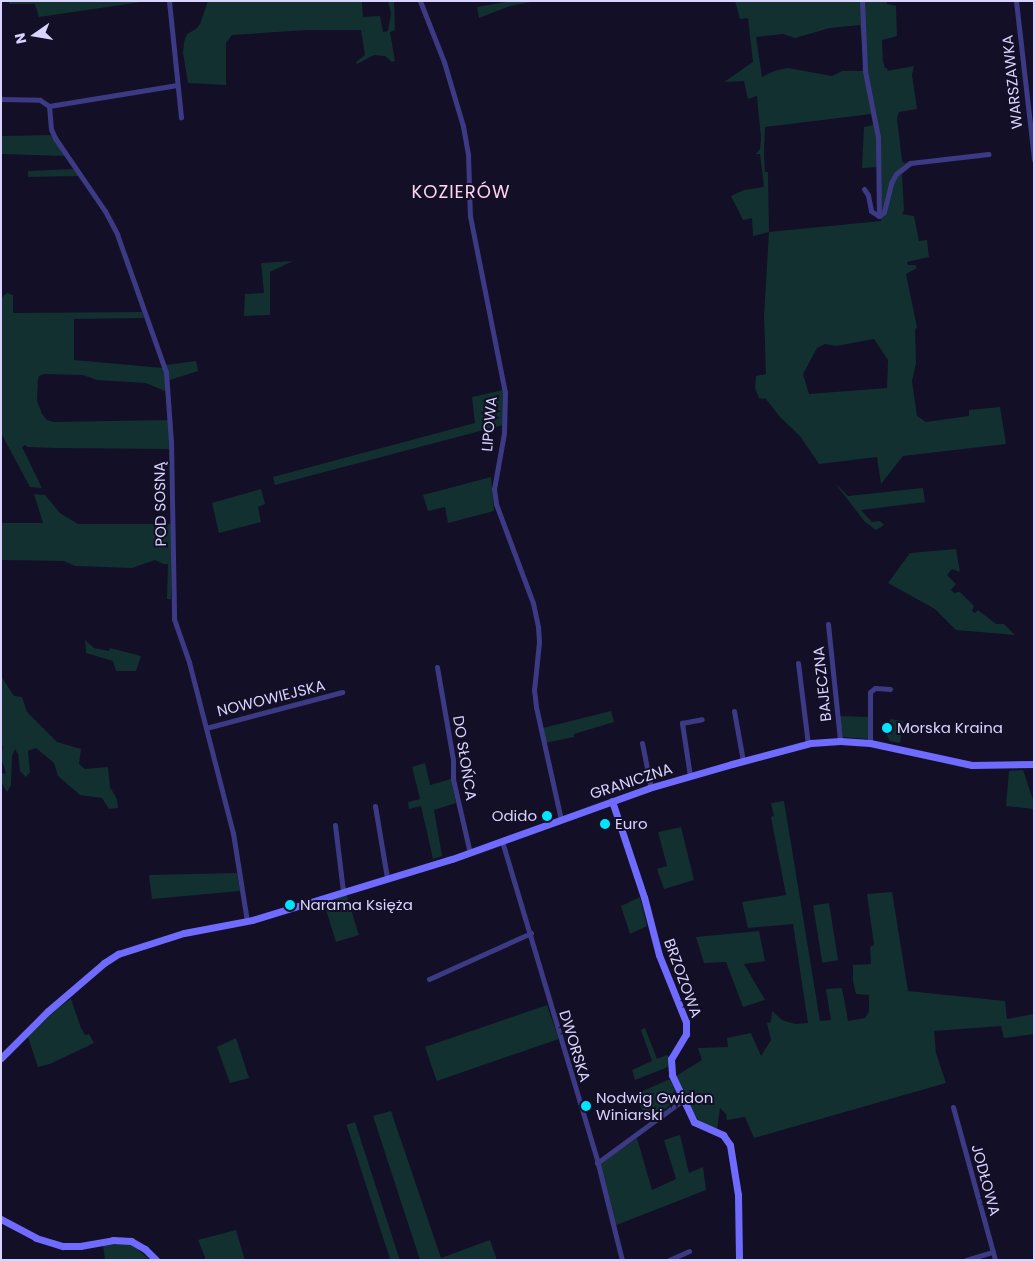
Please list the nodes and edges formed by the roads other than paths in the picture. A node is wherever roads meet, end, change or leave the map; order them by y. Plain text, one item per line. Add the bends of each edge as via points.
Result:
1 (169, 1) edge
2 (420, 1) edge
3 (862, 1) edge
4 (1016, 1) edge
5 (177, 85) junction
6 (1, 99) edge
7 (49, 106) junction
8 (181, 117) dead end
9 (988, 154) dead end
10 (1034, 160) edge
11 (864, 189) dead end
12 (879, 216) junction
13 (828, 624) dead end
14 (798, 663) dead end
15 (437, 667) dead end
16 (890, 689) dead end
17 (342, 692) dead end
18 (734, 711) dead end
19 (702, 719) dead end
20 (206, 728) junction
21 (840, 741) junction
22 (642, 743) dead end
23 (870, 743) junction
24 (808, 744) junction
25 (743, 761) junction
26 (1034, 764) edge
27 (690, 776) junction
28 (651, 788) junction
29 (612, 801) junction
30 (376, 806) dead end
31 (560, 820) junction
32 (335, 825) dead end
33 (502, 841) junction
34 (470, 853) junction
35 (388, 878) junction
36 (343, 892) junction
37 (247, 921) junction
38 (531, 933) junction
39 (428, 979) dead end
40 (1, 1058) edge
41 (683, 1100) junction
42 (953, 1107) dead end
43 (597, 1163) junction
44 (1, 1219) edge
45 (689, 1251) dead end
46 (993, 1252) junction
47 (156, 1260) edge
48 (622, 1260) edge
49 (670, 1260) edge
50 (738, 1260) edge
51 (966, 1260) edge
52 (995, 1260) edge

1 - 5 street
2 - 31 street, LIPOWA via 444,62 465,136 470,216 505,392 504,433 494,489 496,504 533,603 538,627 535,698
3 - 12 street via 865,71 878,137
4 - 10 street, WARSZAWKA
5 - 7 street
5 - 8 street
6 - 7 street via 40,100
7 - 20 street, POD SOSNĄ via 55,138 101,205 116,234 166,372 172,457 174,618
9 - 12 street via 910,163 894,178 884,212
11 - 12 street via 871,211
13 - 21 street, BAJECZNA
14 - 24 street
15 - 34 street, DO SŁOŃCA via 453,760 452,779
16 - 23 street via 874,688 870,692
17 - 20 street, NOWOWIEJSKA
18 - 25 street
19 - 27 street via 682,723
20 - 37 street, POD SOSNĄ via 233,833
21 - 23 street, GRANICZNA
21 - 24 street, GRANICZNA
22 - 28 street
23 - 26 street, GRANICZNA via 972,765
24 - 25 street, GRANICZNA
25 - 27 street, GRANICZNA
27 - 28 street, GRANICZNA
28 - 29 street, GRANICZNA
29 - 31 street, GRANICZNA
29 - 41 street, BRZOZOWA via 644,897 659,955 686,1022 686,1034 671,1059 672,1075
30 - 35 street
31 - 33 street, GRANICZNA
32 - 36 street
33 - 34 street, GRANICZNA
33 - 38 street, DWORSKA
34 - 35 street, GRANICZNA
35 - 36 street, GRANICZNA
36 - 37 street, GRANICZNA
37 - 40 street, GRANICZNA via 184,933 118,954 48,1011
38 - 39 street
38 - 43 street, DWORSKA
41 - 43 street
41 - 50 street, BRZOZOWA via 694,1122 723,1135 730,1145 738,1195
42 - 46 street, JODŁOWA
43 - 48 street, DWORSKA
44 - 47 street via 36,1238 62,1246 131,1241
45 - 49 street
46 - 51 street
46 - 52 street, JODŁOWA

